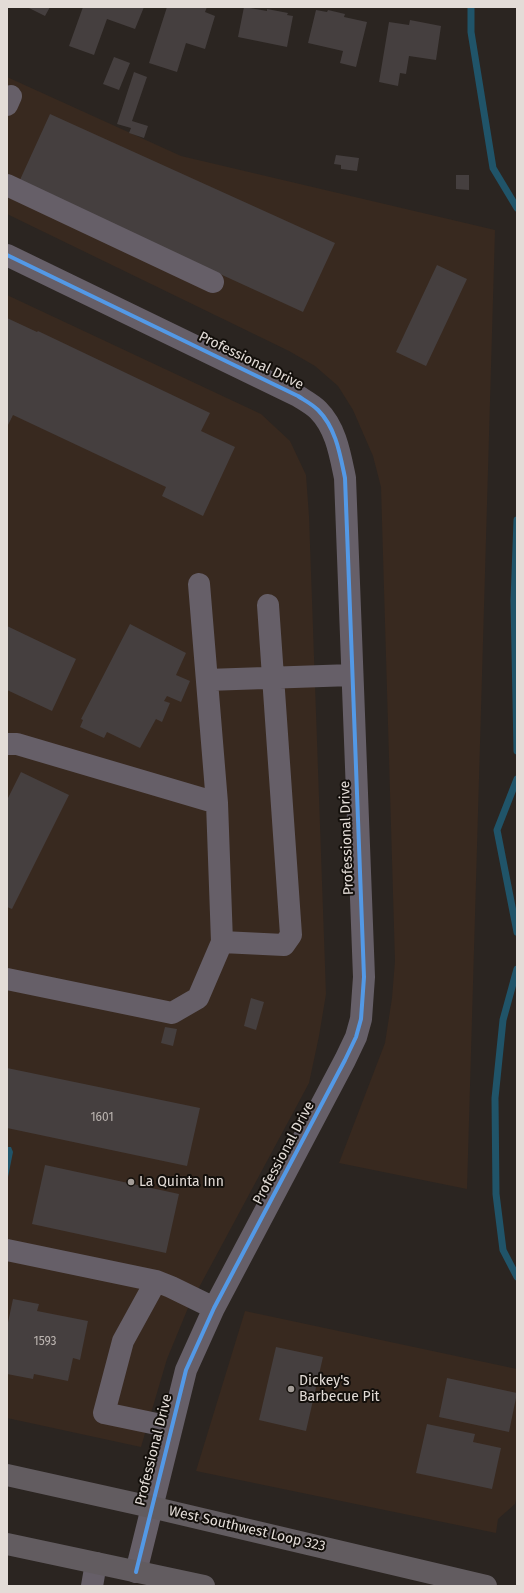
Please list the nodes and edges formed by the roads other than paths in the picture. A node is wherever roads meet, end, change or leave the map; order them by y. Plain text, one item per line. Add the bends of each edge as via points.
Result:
1 (7, 185) edge
2 (7, 255) edge
3 (213, 282) dead end
4 (199, 584) dead end
5 (268, 605) dead end
6 (352, 674) junction
7 (273, 676) junction
8 (207, 680) junction
9 (7, 744) edge
10 (217, 803) junction
11 (222, 942) junction
12 (7, 978) edge
13 (7, 1250) edge
14 (156, 1281) junction
15 (214, 1308) junction
16 (171, 1428) junction
17 (7, 1475) edge
18 (151, 1507) junction
19 (7, 1544) edge
20 (96, 1563) junction
21 (136, 1572) junction
22 (92, 1586) edge
23 (204, 1586) edge
24 (486, 1586) edge

1 - 3 street
2 - 6 street, Professional Drive via 298,396 318,410 332,430 345,478
4 - 8 street
5 - 7 street
6 - 7 street
6 - 15 street, Professional Drive via 364,977 361,1019 356,1037 335,1079
7 - 8 street
7 - 11 street via 291,935 284,945
8 - 10 street
9 - 10 street via 17,744
10 - 11 street
11 - 12 street via 198,998 172,1013
13 - 14 street
14 - 15 street
14 - 16 street via 123,1341 104,1413
15 - 16 street, Professional Drive via 186,1370
16 - 18 street, Professional Drive
17 - 18 highway, West Southwest Loop 323
18 - 21 street, Professional Drive
18 - 24 highway, West Southwest Loop 323
19 - 20 highway
20 - 21 highway
20 - 22 street
21 - 23 highway

